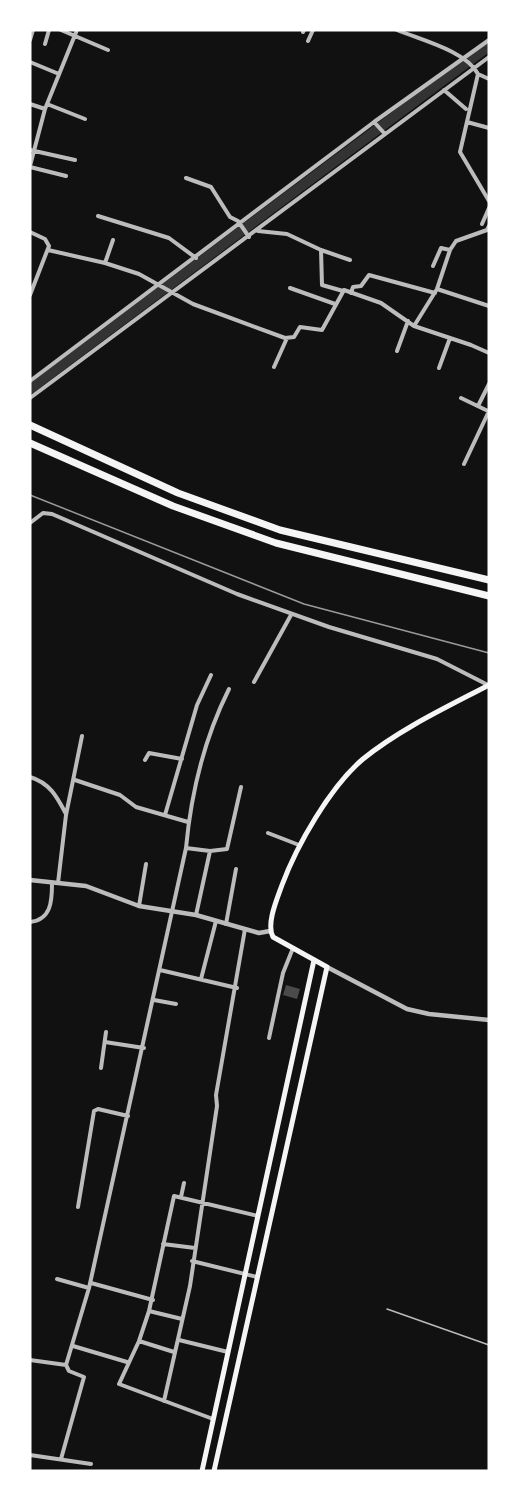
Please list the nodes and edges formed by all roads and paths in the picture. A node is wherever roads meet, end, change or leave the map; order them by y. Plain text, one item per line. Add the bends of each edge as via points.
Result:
1 (33, 30) edge
2 (49, 30) edge
3 (61, 30) edge
4 (77, 30) edge
5 (313, 30) edge
6 (397, 30) edge
7 (75, 37) junction
8 (30, 40) edge
9 (489, 40) edge
10 (308, 41) dead end
11 (45, 44) dead end
12 (108, 50) dead end
13 (489, 57) edge
14 (467, 59) junction
15 (30, 62) edge
16 (474, 67) junction
17 (59, 74) junction
18 (478, 74) junction
19 (489, 79) edge
20 (444, 90) junction
21 (30, 104) edge
22 (47, 104) junction
23 (466, 109) dead end
24 (45, 110) junction
25 (85, 120) dead end
26 (467, 122) junction
27 (376, 124) junction
28 (489, 128) edge
29 (384, 133) junction
30 (32, 150) edge
31 (75, 160) dead end
32 (30, 166) edge
33 (66, 176) dead end
34 (186, 178) dead end
35 (489, 201) edge
36 (489, 208) edge
37 (98, 216) dead end
38 (482, 224) dead end
39 (488, 229) edge
40 (245, 231) junction
41 (257, 231) junction
42 (30, 232) edge
43 (113, 240) dead end
44 (48, 250) junction
45 (321, 250) junction
46 (450, 250) junction
47 (196, 258) junction
48 (350, 260) dead end
49 (105, 263) junction
50 (433, 266) dead end
51 (33, 285) edge
52 (161, 286) junction
53 (290, 288) dead end
54 (171, 291) junction
55 (343, 291) junction
56 (436, 291) junction
57 (351, 293) junction
58 (30, 295) edge
59 (335, 303) junction
60 (489, 306) edge
61 (408, 321) junction
62 (414, 326) junction
63 (287, 338) junction
64 (450, 338) junction
65 (397, 351) dead end
66 (489, 353) edge
67 (274, 367) dead end
68 (439, 368) dead end
69 (30, 381) edge
70 (489, 384) edge
71 (30, 398) edge
72 (461, 398) dead end
73 (478, 406) junction
74 (489, 411) edge
75 (30, 425) edge
76 (30, 442) edge
77 (464, 465) dead end
78 (30, 522) edge
79 (489, 580) edge
80 (489, 596) edge
81 (291, 615) junction
82 (211, 675) dead end
83 (254, 682) dead end
84 (488, 685) edge
85 (229, 689) dead end
86 (82, 736) dead end
87 (182, 759) junction
88 (145, 760) dead end
89 (30, 777) edge
90 (75, 780) junction
91 (241, 787) dead end
92 (66, 815) junction
93 (165, 815) junction
94 (189, 822) junction
95 (268, 833) dead end
96 (299, 845) junction
97 (186, 848) junction
98 (210, 851) junction
99 (146, 864) dead end
100 (236, 869) dead end
101 (30, 880) edge
102 (55, 884) junction
103 (140, 906) junction
104 (171, 911) junction
105 (196, 915) junction
106 (216, 921) junction
107 (30, 922) edge
108 (226, 924) junction
109 (245, 929) junction
110 (270, 931) junction
111 (292, 948) junction
112 (314, 960) junction
113 (327, 967) junction
114 (160, 970) junction
115 (201, 979) junction
116 (237, 988) junction
117 (154, 1000) junction
118 (176, 1004) dead end
119 (489, 1020) edge
120 (106, 1032) dead end
121 (269, 1038) dead end
122 (105, 1042) junction
123 (144, 1048) junction
124 (101, 1068) dead end
125 (128, 1116) junction
126 (184, 1183) dead end
127 (181, 1197) junction
128 (201, 1201) junction
129 (78, 1207) dead end
130 (259, 1216) junction
131 (163, 1244) junction
132 (195, 1248) junction
133 (192, 1261) junction
134 (246, 1275) junction
135 (257, 1277) junction
136 (57, 1279) dead end
137 (90, 1286) junction
138 (153, 1300) junction
139 (387, 1309) dead end
140 (149, 1311) junction
141 (182, 1319) junction
142 (180, 1340) junction
143 (139, 1341) junction
144 (489, 1345) edge
145 (73, 1347) junction
146 (174, 1352) junction
147 (228, 1352) junction
148 (30, 1360) edge
149 (128, 1362) junction
150 (66, 1365) junction
151 (164, 1401) junction
152 (213, 1419) junction
153 (30, 1455) edge
154 (61, 1459) junction
155 (91, 1464) dead end
156 (202, 1471) edge
157 (214, 1471) edge

1 - 8 street
2 - 11 street
3 - 7 street
4 - 7 street
5 - 10 street
6 - 14 street
7 - 12 street
7 - 17 street
9 - 14 street
13 - 16 street
14 - 16 street
14 - 27 street
15 - 17 street
16 - 18 street
16 - 20 street
17 - 22 street
18 - 19 street
18 - 26 street
20 - 23 street
20 - 29 street
21 - 24 street
22 - 24 street
22 - 25 street
24 - 30 street
26 - 28 street
26 - 35 street via 460,152
27 - 29 street
27 - 40 street
29 - 41 street
30 - 31 street
30 - 32 street
32 - 33 street
34 - 40 street via 212,187 230,217
36 - 38 street
37 - 47 street via 169,238
39 - 46 street via 456,241
40 - 41 street
40 - 47 street
40 - 54 street
41 - 45 street via 287,234
42 - 44 street via 49,242
43 - 49 street
44 - 49 street
44 - 51 street
45 - 48 street
45 - 55 street via 322,285
46 - 50 street via 441,248
46 - 56 street
47 - 52 street
49 - 52 street
51 - 58 street
52 - 54 street
52 - 69 street
53 - 59 street
54 - 63 street via 193,304
54 - 71 street
55 - 57 street
55 - 59 street
56 - 57 street via 369,275
56 - 60 street
56 - 62 street
57 - 61 street via 381,303
59 - 63 street via 322,330 300,327 294,337
61 - 62 street
61 - 65 street
62 - 64 street
63 - 67 street
64 - 66 street
64 - 68 street
70 - 73 street
72 - 73 street
73 - 74 street
74 - 77 street
75 - 79 highway via 178,493 280,530
76 - 80 highway via 173,506 276,543
78 - 81 street via 46,512
81 - 83 street
81 - 84 street via 437,659
82 - 87 street via 197,705
84 - 96 main road via 402,732 362,760
85 - 94 street via 214,719
86 - 90 street
87 - 88 street via 149,753
87 - 93 street
89 - 92 street via 52,790
90 - 92 street
90 - 93 street via 120,795 136,807
91 - 98 street via 227,849
92 - 102 street
93 - 94 street
94 - 97 street
95 - 96 street
96 - 110 main road via 278,896
97 - 98 street
97 - 104 street
98 - 105 street
99 - 103 street
100 - 108 street
101 - 102 street
102 - 103 street via 96,889
102 - 107 street via 46,916 39,922
103 - 104 street
104 - 105 street
104 - 114 street
105 - 106 street
106 - 108 street
106 - 115 street
108 - 109 street
109 - 110 street
109 - 116 street
110 - 111 main road via 273,938
111 - 112 main road
111 - 121 street
112 - 113 main road
112 - 130 main road
113 - 119 street via 406,1010
113 - 135 main road
114 - 115 street
114 - 117 street
115 - 116 street
116 - 128 street
117 - 118 street
117 - 123 street
120 - 122 street
122 - 123 street
122 - 124 street
123 - 125 street
125 - 129 street via 98,1109 94,1112
125 - 137 street
126 - 127 street
127 - 128 street
127 - 131 street via 173,1198
128 - 130 street
128 - 132 street
130 - 134 main road
131 - 132 street
131 - 138 street
132 - 133 street
133 - 134 street
133 - 141 street
134 - 135 street
134 - 147 main road
135 - 157 main road
136 - 137 street
137 - 138 street
137 - 145 street
138 - 140 street
139 - 144 lane
140 - 141 street
140 - 143 street
141 - 142 street
142 - 146 street
142 - 147 street
143 - 146 street
143 - 149 street
145 - 149 street
145 - 150 street
146 - 151 street
147 - 152 main road
148 - 150 street
149 - 151 street via 120,1387
150 - 154 street via 69,1371 84,1377
151 - 152 street
152 - 156 main road
153 - 154 street
154 - 155 street

